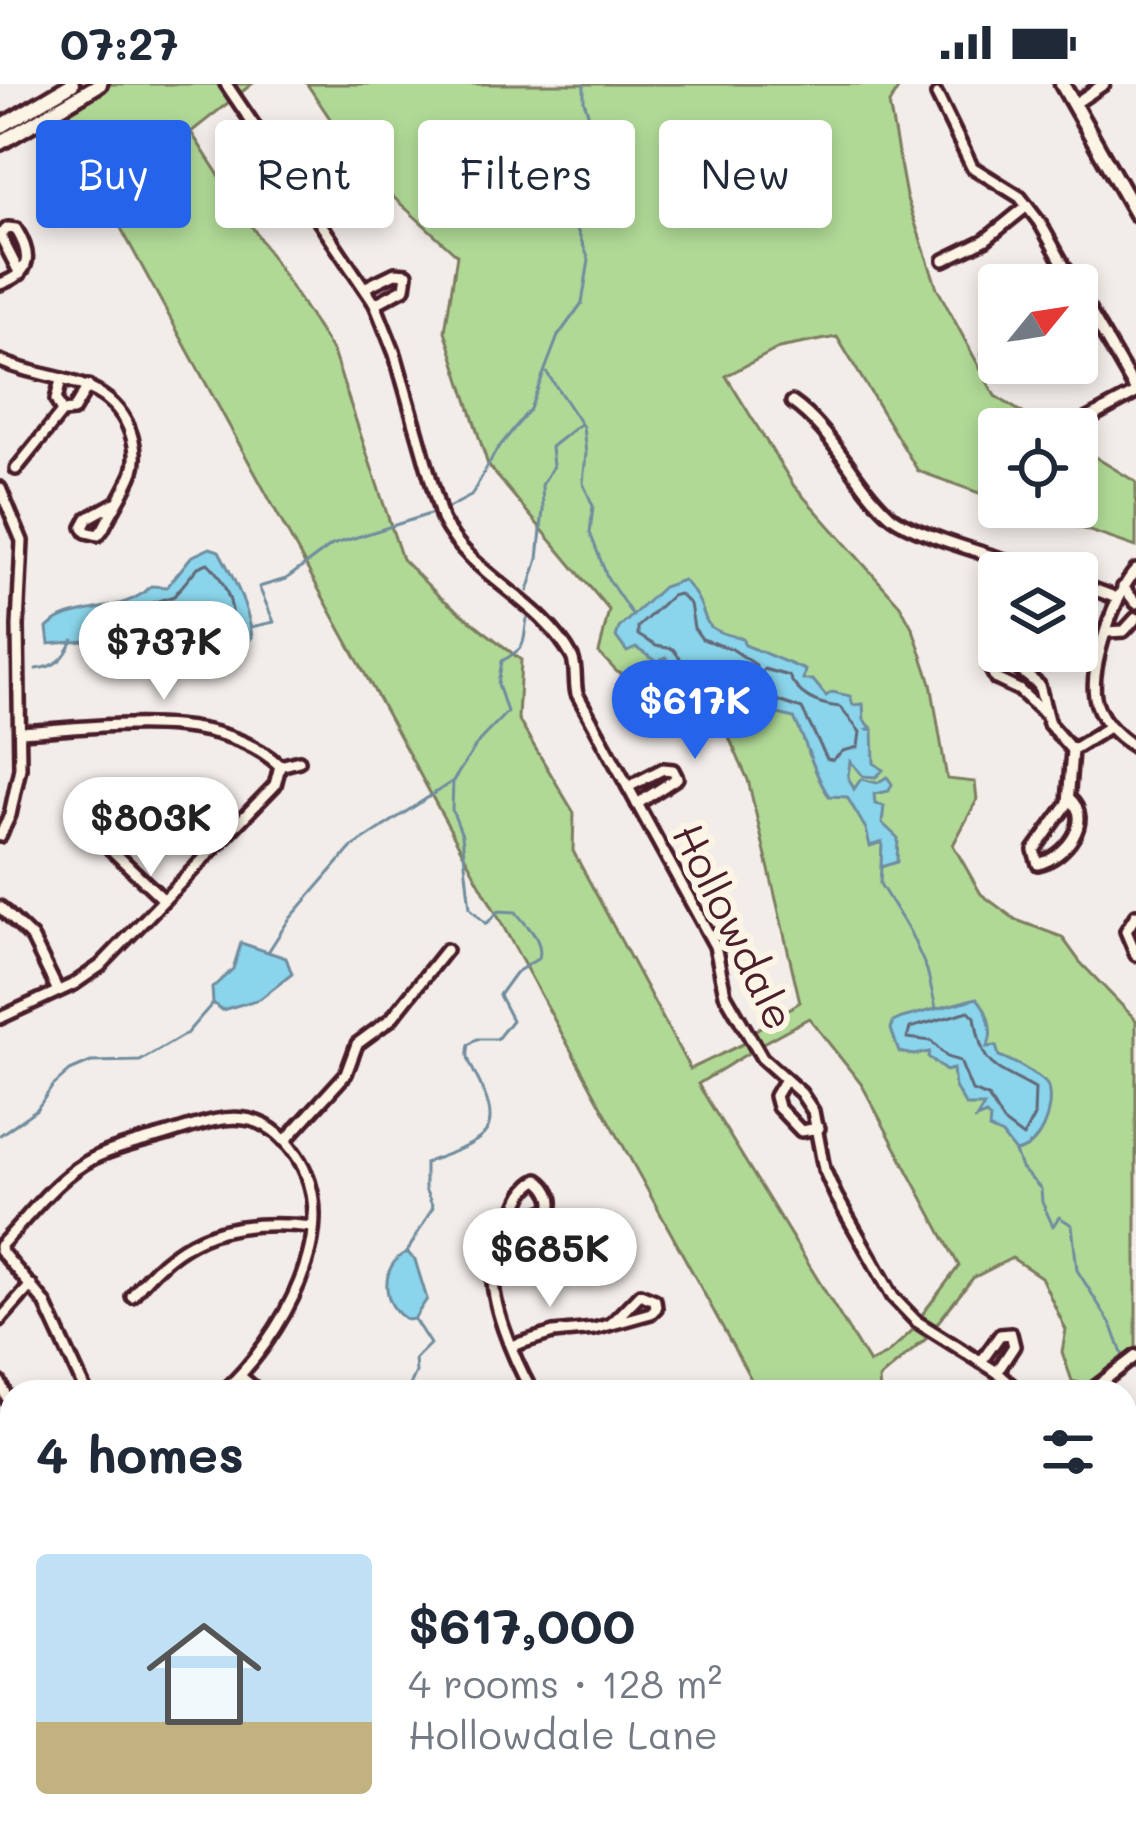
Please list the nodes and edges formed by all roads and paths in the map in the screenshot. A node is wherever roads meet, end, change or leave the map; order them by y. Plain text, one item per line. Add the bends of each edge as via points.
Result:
1 (72, 84) edge
2 (100, 84) edge
3 (226, 84) edge
4 (1104, 84) edge
5 (1066, 85) edge
6 (938, 95) dead end
7 (1074, 104) junction
8 (0, 127) edge
9 (0, 143) edge
10 (1027, 206) junction
11 (1136, 214) edge
12 (944, 260) dead end
13 (1062, 264) edge
14 (20, 274) junction
15 (0, 284) edge
16 (366, 287) junction
17 (375, 304) junction
18 (1098, 331) edge
19 (0, 361) edge
20 (61, 380) junction
21 (88, 386) junction
22 (1136, 392) edge
23 (792, 402) dead end
24 (62, 412) junction
25 (1098, 413) edge
26 (16, 470) dead end
27 (0, 488) edge
28 (116, 503) dead end
29 (985, 552) edge
30 (1136, 570) edge
31 (1124, 587) junction
32 (1098, 591) edge
33 (1117, 598) junction
34 (1136, 603) edge
35 (1136, 618) edge
36 (1108, 632) junction
37 (1047, 716) junction
38 (1108, 727) junction
39 (21, 732) junction
40 (1136, 748) edge
41 (1072, 750) junction
42 (299, 760) dead end
43 (280, 766) junction
44 (628, 787) junction
45 (1069, 798) junction
46 (637, 804) junction
47 (0, 836) edge
48 (97, 836) dead end
49 (163, 898) junction
50 (0, 907) edge
51 (1136, 915) edge
52 (446, 950) dead end
53 (1136, 955) edge
54 (58, 991) junction
55 (0, 1018) edge
56 (785, 1079) junction
57 (819, 1128) junction
58 (285, 1141) junction
59 (508, 1225) junction
60 (313, 1227) junction
61 (0, 1248) edge
62 (31, 1285) junction
63 (131, 1296) dead end
64 (0, 1320) edge
65 (611, 1324) junction
66 (512, 1346) junction
67 (1136, 1356) edge
68 (981, 1362) junction
69 (997, 1372) junction
70 (240, 1376) junction
71 (81, 1380) edge
72 (236, 1380) edge
73 (245, 1380) edge
74 (527, 1380) edge
75 (1006, 1380) edge
76 (1104, 1380) edge

1 - 8 street
2 - 9 street
3 - 16 street, Hollowdale
4 - 7 street
5 - 7 street
6 - 10 street via 972,167
7 - 11 street
10 - 12 street
10 - 13 street
14 - 14 street via 2,244 8,228 27,247
14 - 15 street
16 - 17 street, Hollowdale
16 - 17 street via 407,274 405,289
17 - 44 street, Hollowdale via 453,541 535,612 575,661 577,694
18 - 22 street
19 - 20 street
20 - 21 street
20 - 24 street
21 - 24 street via 73,411
21 - 28 street via 117,406 132,436 134,470
22 - 25 street
23 - 29 street via 902,524
24 - 26 street
27 - 39 street via 22,541
30 - 31 street
31 - 33 street
31 - 34 street
32 - 33 street
33 - 36 street
35 - 36 street via 1124,631
36 - 38 street via 1095,695
37 - 37 street via 1039,685 1007,661 991,660 996,679
37 - 41 street
38 - 40 street
38 - 41 street
39 - 43 street via 172,726 250,743
39 - 47 street via 16,790
41 - 45 street
42 - 43 street
43 - 49 street via 275,785
44 - 46 street, Hollowdale
44 - 46 street via 673,770 672,784
45 - 45 street via 1034,850 1038,864 1057,857 1082,820
46 - 56 street, Hollowdale via 715,946 725,994 762,1058
48 - 49 street
49 - 54 street via 100,966
50 - 54 street via 32,938
51 - 53 street via 1126,931
52 - 58 street via 391,1019 357,1044 346,1074
54 - 55 street
56 - 57 street, Hollowdale
56 - 57 street via 778,1107 801,1131
57 - 68 street, Hollowdale via 824,1169 893,1297 916,1322
58 - 60 street via 312,1186
58 - 61 street via 261,1123 229,1118 116,1149 58,1184
59 - 59 street via 527,1185 538,1180 551,1209
59 - 66 street via 492,1286
60 - 63 street via 256,1222 214,1232 166,1258
60 - 70 street via 291,1300
61 - 62 street
62 - 64 street
62 - 71 street
65 - 65 street via 640,1294 655,1300 651,1313
65 - 66 street
66 - 74 street
67 - 76 street
68 - 69 street, Hollowdale
68 - 69 street via 1000,1335 1011,1334 1014,1346
69 - 75 street, Hollowdale
70 - 72 street
70 - 73 street

